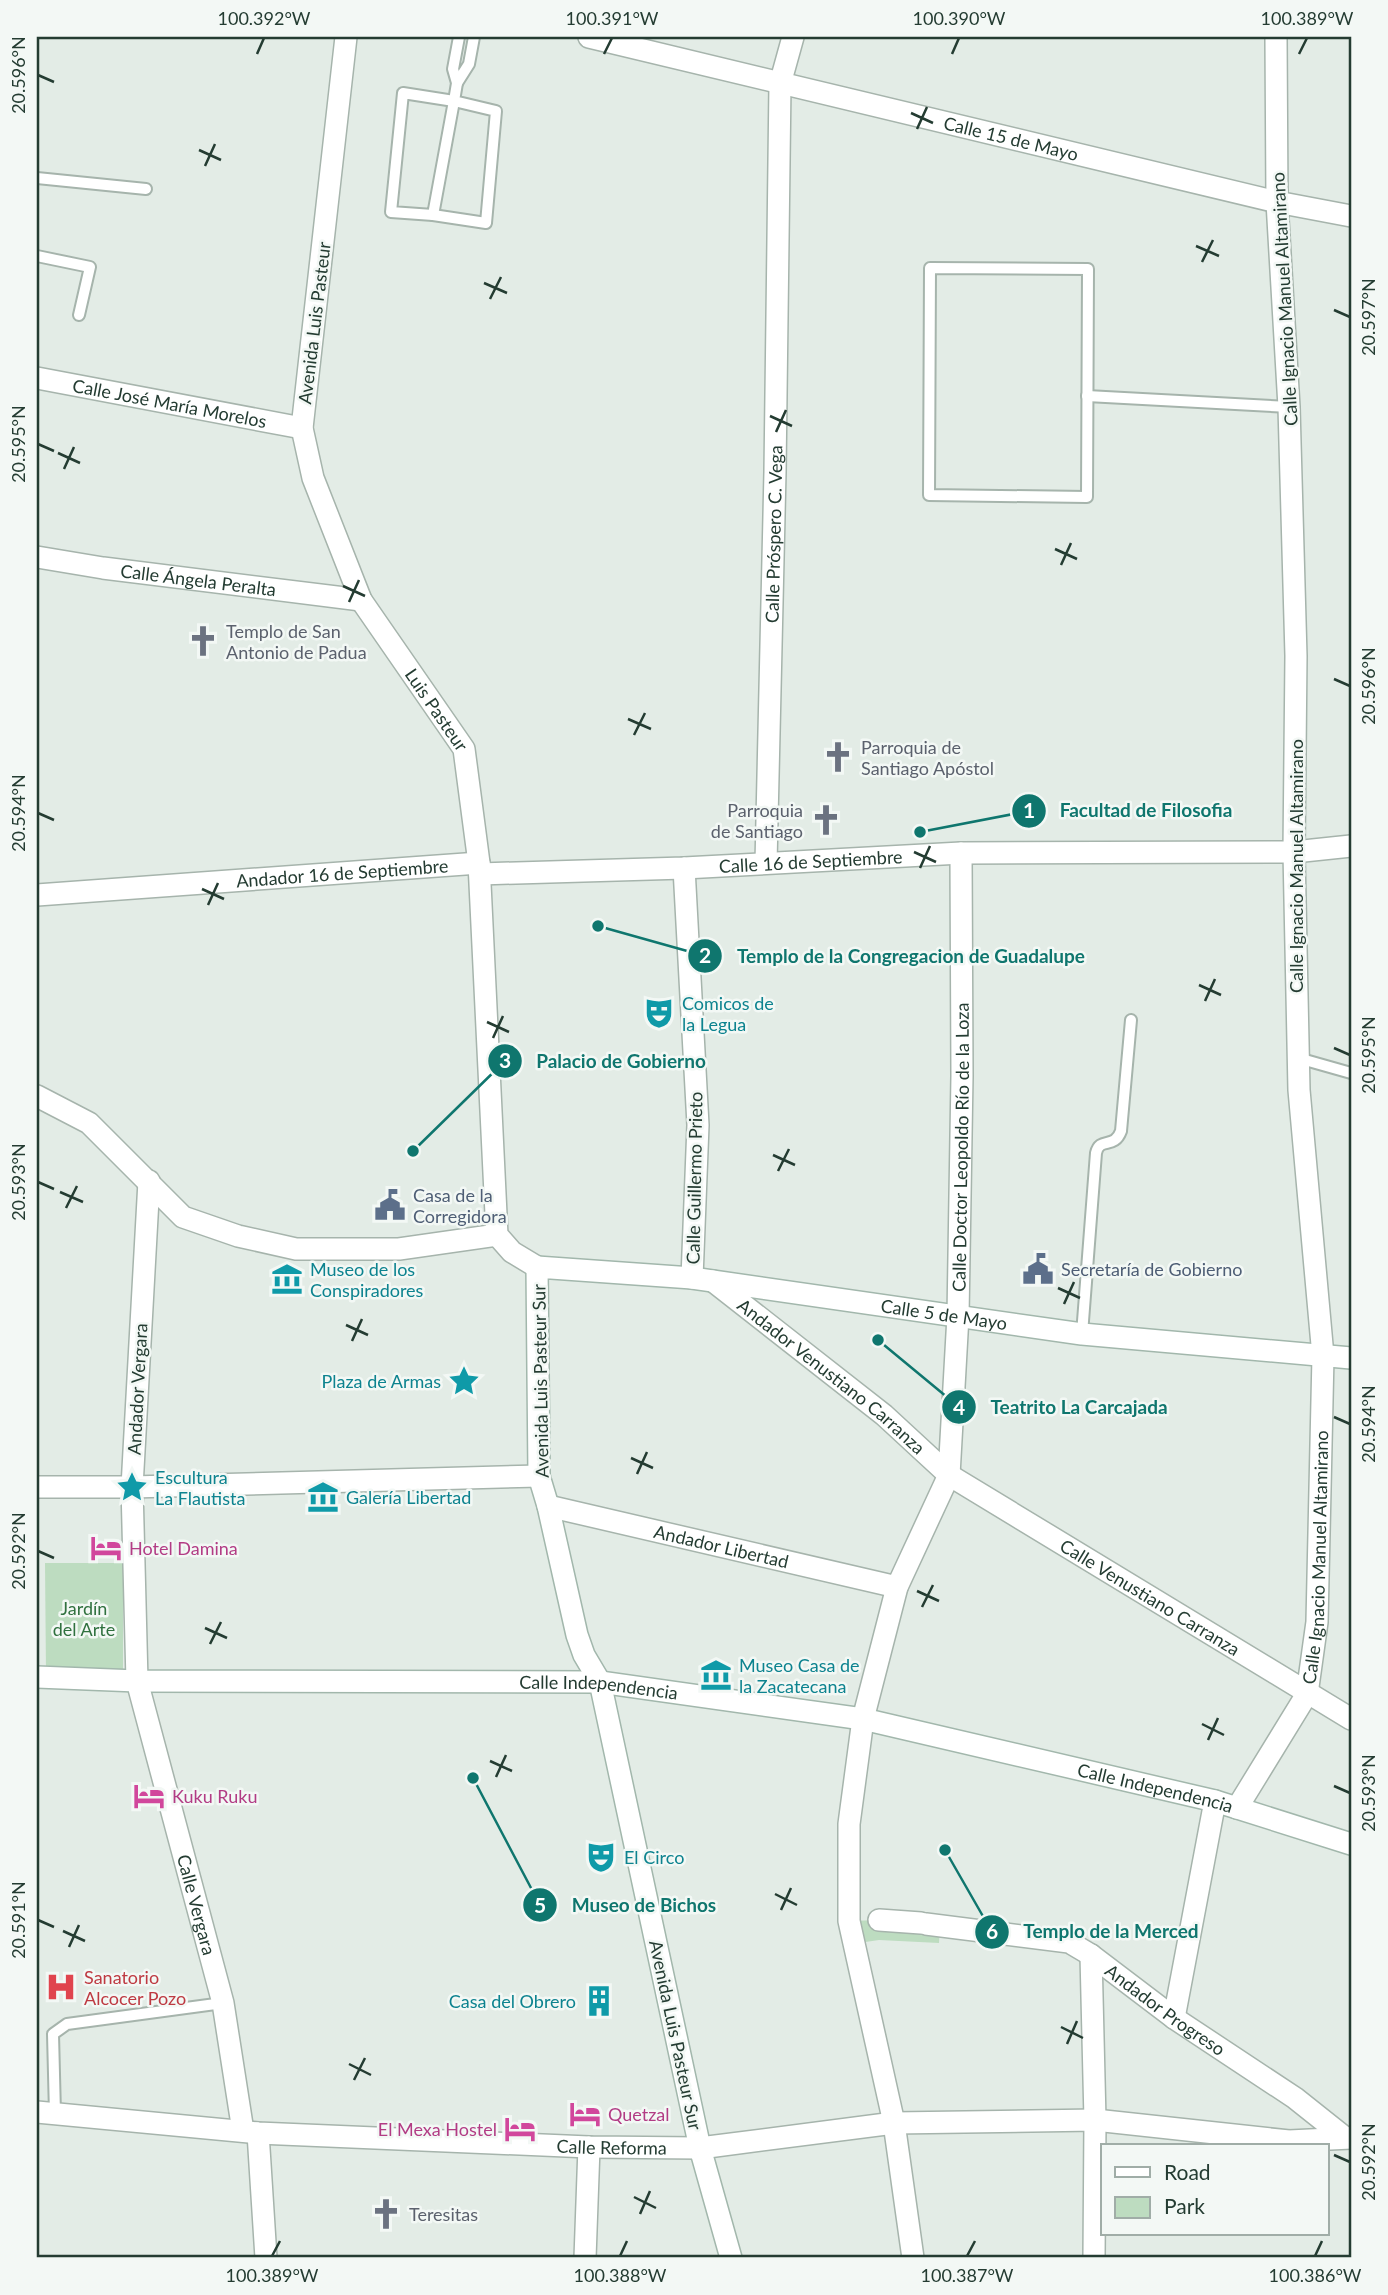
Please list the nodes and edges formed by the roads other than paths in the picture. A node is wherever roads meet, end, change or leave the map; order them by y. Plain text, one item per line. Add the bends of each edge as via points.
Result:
1 (346, 37) edge
2 (459, 37) edge
3 (474, 37) edge
4 (589, 37) edge
5 (793, 37) edge
6 (1276, 37) edge
7 (457, 83) junction
8 (780, 84) junction
9 (454, 102) junction
10 (37, 178) edge
11 (146, 189) dead end
12 (1277, 202) junction
13 (433, 215) junction
14 (1351, 216) edge
15 (37, 256) edge
16 (79, 315) dead end
17 (37, 378) edge
18 (1087, 396) junction
19 (1289, 407) junction
20 (302, 428) junction
21 (37, 557) edge
22 (361, 600) junction
23 (1351, 846) edge
24 (1294, 852) junction
25 (961, 853) junction
26 (766, 863) junction
27 (480, 868) junction
28 (684, 868) junction
29 (37, 895) edge
30 (1131, 1020) dead end
31 (1298, 1058) junction
32 (1351, 1073) edge
33 (37, 1096) edge
34 (149, 1181) junction
35 (148, 1208) junction
36 (183, 1217) junction
37 (497, 1234) junction
38 (537, 1267) junction
39 (702, 1280) junction
40 (958, 1316) junction
41 (1082, 1334) junction
42 (1323, 1356) junction
43 (1351, 1358) edge
44 (948, 1475) junction
45 (539, 1476) junction
46 (37, 1487) edge
47 (132, 1487) junction
48 (548, 1506) junction
49 (897, 1587) junction
50 (37, 1677) edge
51 (137, 1681) junction
52 (600, 1682) junction
53 (1307, 1694) junction
54 (863, 1719) junction
55 (1351, 1719) edge
56 (1215, 1801) junction
57 (1237, 1808) junction
58 (1351, 1844) edge
59 (879, 1920) dead end
60 (1091, 1955) junction
61 (223, 2003) junction
62 (1174, 2018) junction
63 (46, 2113) edge
64 (1094, 2120) junction
65 (894, 2123) junction
66 (251, 2132) junction
67 (1347, 2138) edge
68 (589, 2147) junction
69 (700, 2148) junction
70 (267, 2258) edge
71 (584, 2258) edge
72 (732, 2258) edge
73 (914, 2258) edge
74 (1094, 2258) edge

1 - 20 street, Avenida Luis Pasteur
2 - 7 lane via 453,69
3 - 7 lane via 469,64
4 - 8 street, Calle 15 de Mayo
5 - 8 street, Calle Próspero C. Vega
6 - 12 street, Calle Ignacio Manuel Altamirano
7 - 9 lane
8 - 12 street, Calle 15 de Mayo
8 - 26 street, Calle Próspero C. Vega
9 - 13 lane
9 - 13 lane via 496,111 486,222
9 - 13 lane via 404,93 391,212
10 - 11 lane
12 - 14 street, Calle 15 de Mayo
12 - 19 street, Calle Ignacio Manuel Altamirano
15 - 16 lane via 90,267
17 - 20 street, Calle José María Morelos
18 - 18 lane via 1087,497 929,495 930,268 1088,269
18 - 19 lane
19 - 24 street, Calle Ignacio Manuel Altamirano via 1296,656
20 - 22 street, Avenida Luis Pasteur via 313,478
21 - 22 street, Calle Ángela Peralta
22 - 27 street, Luis Pasteur via 464,749
23 - 24 street, Calle 16 de Septiembre
24 - 25 street, Calle 16 de Septiembre
24 - 31 street, Calle Ignacio Manuel Altamirano
25 - 26 street, Calle 16 de Septiembre
25 - 40 street, Calle Doctor Leopoldo Río de la Loza
26 - 28 street, Calle 16 de Septiembre
27 - 28 street, Calle 16 de Septiembre
27 - 29 street, Andador 16 de Septiembre
27 - 37 street, Luis Pasteur
28 - 39 street, Calle Guillermo Prieto
30 - 41 lane via 1121,1131 1118,1139 1102,1143 1096,1153
31 - 32 lane
31 - 42 street, Calle Ignacio Manuel Altamirano
33 - 34 street via 89,1123
34 - 35 street, Andador Vergara
34 - 36 street
35 - 36 street
35 - 47 street, Andador Vergara
36 - 37 street via 296,1250 399,1249
37 - 38 street via 512,1252
38 - 39 street, Calle 5 de Mayo
38 - 45 street, Avenida Luis Pasteur Sur
39 - 40 street, Calle 5 de Mayo
39 - 44 street, Andador Venustiano Carranza via 884,1415
40 - 41 street, Calle 5 de Mayo
40 - 44 street, Calle Doctor Leopoldo Río de la Loza
41 - 42 street, Calle 5 de Mayo
42 - 43 street, Calle 5 de Mayo
42 - 53 street, Calle Ignacio Manuel Altamirano via 1317,1622
44 - 49 street, Calle Doctor Leopoldo Río de la Loza
44 - 53 street, Calle Venustiano Carranza
45 - 47 street
45 - 48 street, Avenida Luis Pasteur Sur
46 - 47 street
47 - 51 street, Andador Vergara
48 - 49 street, Andador Libertad
48 - 52 street, Avenida Luis Pasteur Sur via 576,1635
49 - 54 street, Calle Doctor Leopoldo Río de la Loza
50 - 51 street, Calle Independencia
51 - 52 street, Calle Independencia
51 - 61 street, Calle Vergara
52 - 54 street, Calle Independencia
52 - 69 street, Avenida Luis Pasteur Sur
53 - 55 street, Calle Venustiano Carranza
53 - 57 street
54 - 56 street, Calle Independencia
54 - 65 street, Calle Doctor Leopoldo Río de la Loza via 849,1824 849,1922
56 - 57 street, Calle Independencia
56 - 62 street
57 - 58 street, Calle Independencia
59 - 60 street, Andador Progreso via 1069,1942
60 - 62 street, Andador Progreso
60 - 64 street
61 - 63 lane via 67,2024 53,2034
61 - 66 street, Calle Vergara
62 - 67 street, Andador Progreso
63 - 66 street, Calle Reforma
64 - 65 street, Calle Reforma
64 - 67 street, Calle Reforma via 1289,2141
64 - 74 street
65 - 69 street, Calle Reforma
65 - 73 street, Calle Doctor Leopoldo Río de la Loza
66 - 68 street, Calle Reforma
66 - 70 street, Calle Vergara
68 - 69 street, Calle Reforma
68 - 71 street
69 - 72 street

